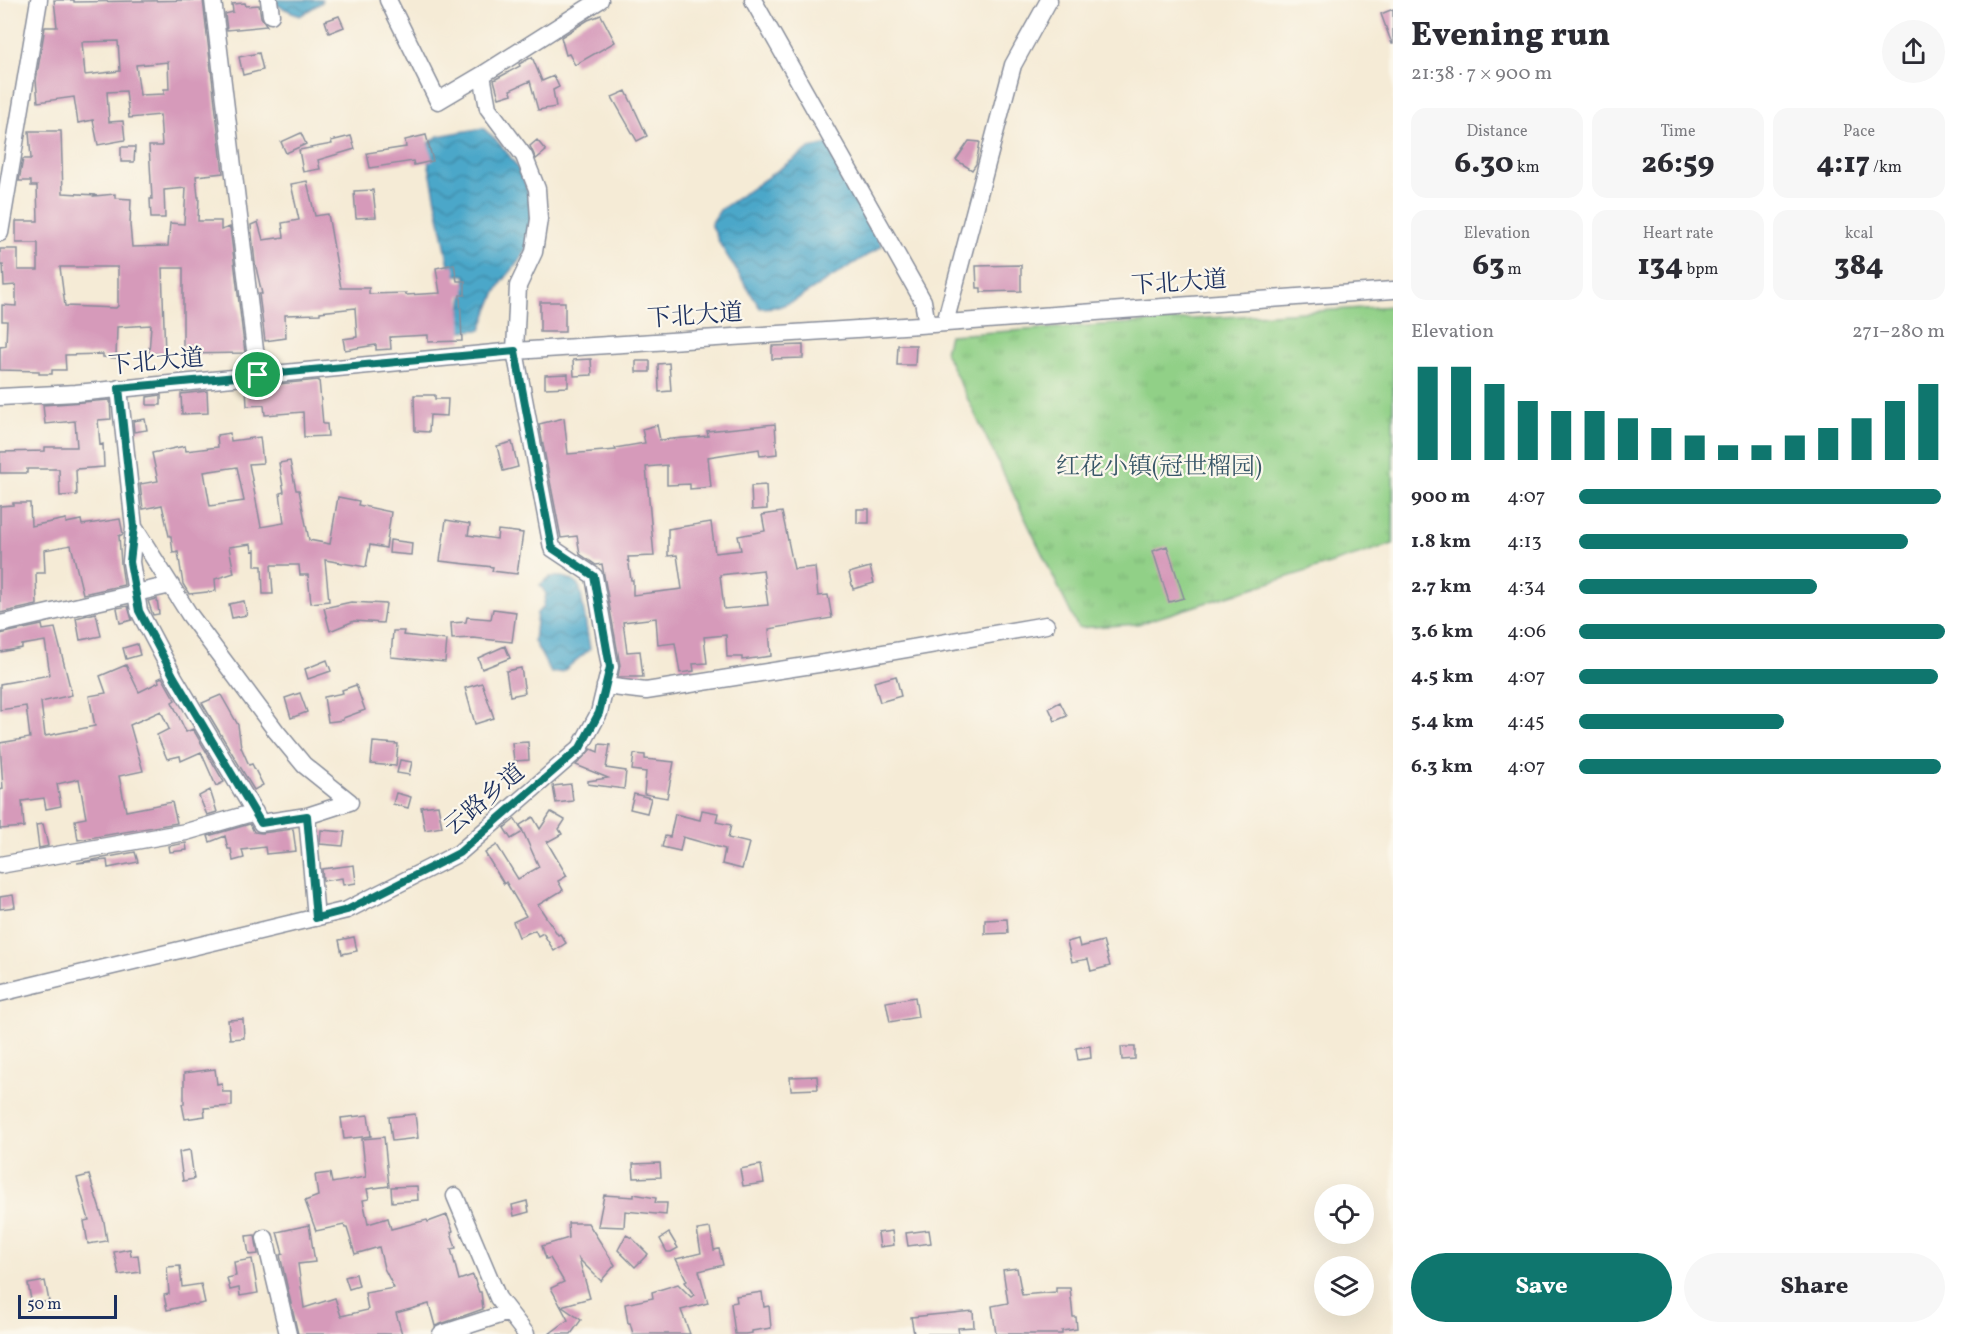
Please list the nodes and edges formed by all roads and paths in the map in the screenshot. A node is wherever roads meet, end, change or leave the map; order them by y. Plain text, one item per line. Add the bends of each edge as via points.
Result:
1 (39, 0) edge
2 (213, 0) edge
3 (388, 0) edge
4 (600, 0) edge
5 (753, 0) edge
6 (1049, 0) edge
7 (482, 75) junction
8 (0, 232) edge
9 (1393, 290) edge
10 (945, 323) junction
11 (927, 324) junction
12 (515, 351) junction
13 (258, 375) junction
14 (119, 388) junction
15 (0, 397) edge
16 (134, 527) junction
17 (171, 585) junction
18 (136, 594) junction
19 (0, 624) edge
20 (1046, 625) dead end
21 (605, 686) junction
22 (255, 812) junction
23 (307, 816) junction
24 (0, 865) edge
25 (316, 918) junction
26 (1, 988) edge
27 (455, 1196) dead end
28 (265, 1238) dead end
29 (509, 1312) junction
30 (288, 1334) edge
31 (441, 1334) edge
32 (526, 1334) edge

1 - 8 street
2 - 13 street
3 - 7 street via 438,101
4 - 7 street
5 - 11 street via 924,301
6 - 10 street via 1013,65
7 - 12 street, 云路乡道 via 488,108 524,156 537,189 539,219 534,252 519,286
9 - 10 street, 下北大道
10 - 11 street, 下北大道
11 - 12 street, 下北大道
12 - 13 street, 下北大道
12 - 21 street, 云路乡道 via 552,548 594,576 610,667
13 - 14 street, 下北大道
14 - 15 street, 下北大道
14 - 16 street
16 - 17 street
16 - 18 street via 130,562
17 - 18 street
17 - 23 street via 276,732 304,765 350,802
18 - 19 street
18 - 22 street via 139,611 174,677
20 - 21 street via 646,691
21 - 25 street, 云路乡道 via 599,713 580,748 459,853 347,910
22 - 23 street via 261,823
22 - 24 street via 186,832
23 - 25 street
25 - 26 street, 云路乡道
27 - 29 street via 498,1298
28 - 30 street
29 - 31 street
29 - 32 street

